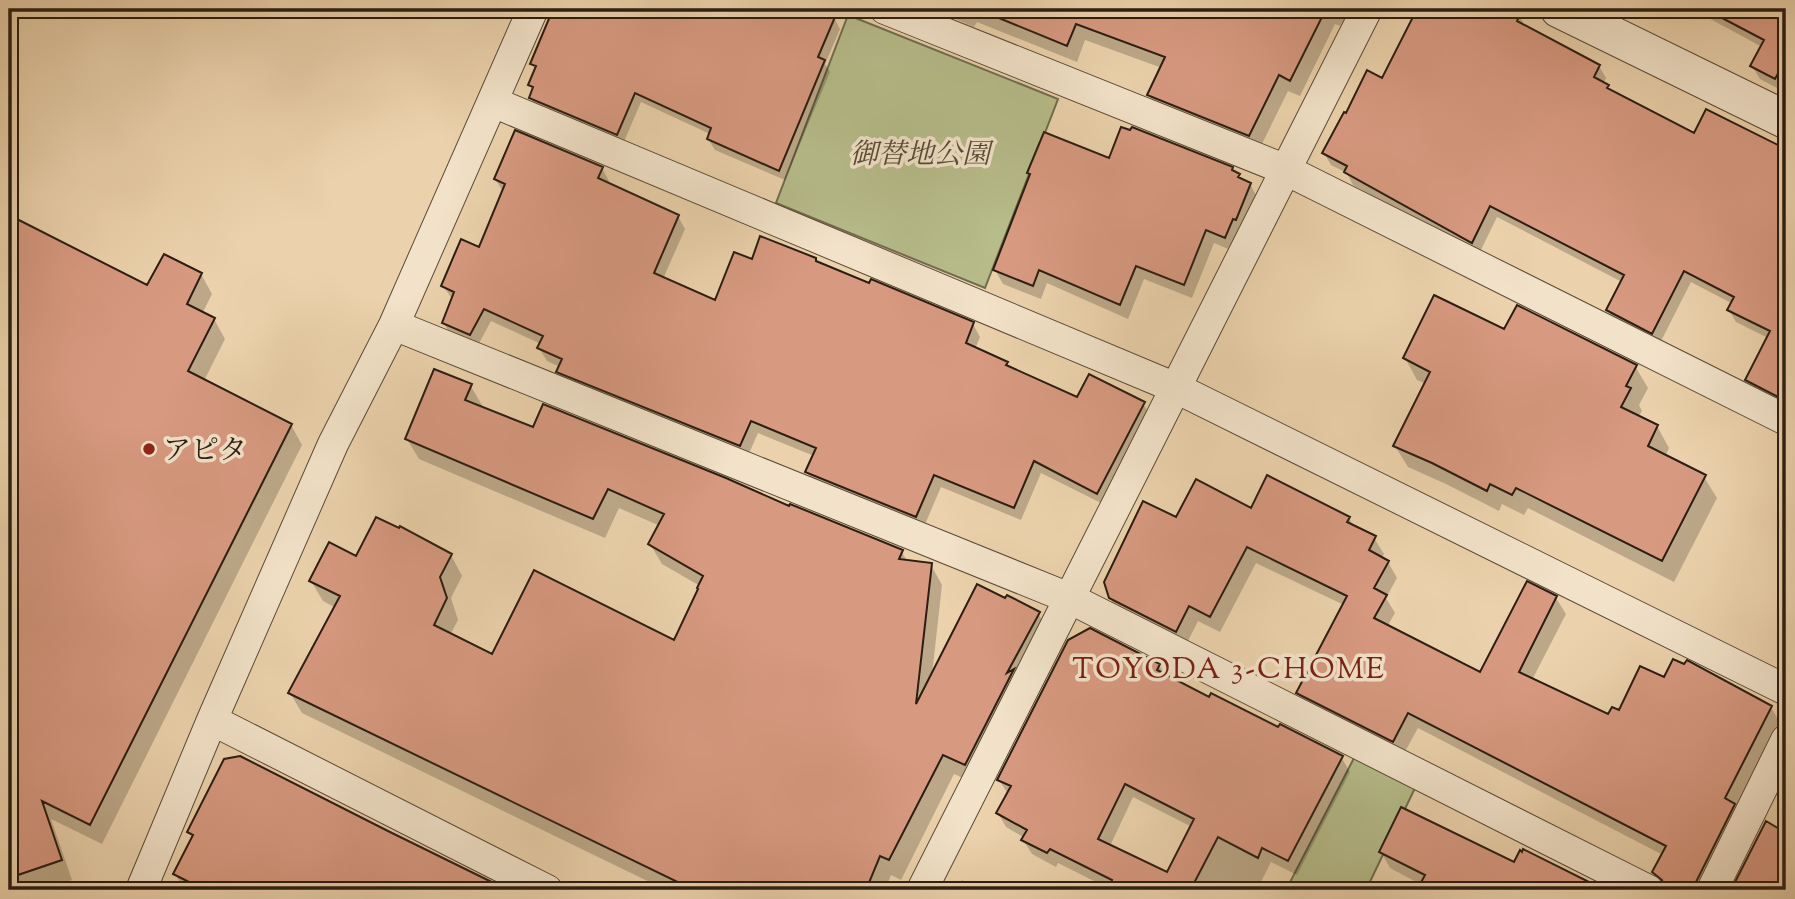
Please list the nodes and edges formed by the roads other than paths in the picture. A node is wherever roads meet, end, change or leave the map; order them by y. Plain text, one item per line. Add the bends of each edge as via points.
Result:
1 (533, 9) edge
2 (885, 9) edge
3 (1367, 9) edge
4 (1559, 9) edge
5 (493, 102) junction
6 (1786, 120) edge
7 (1284, 169) junction
8 (394, 325) junction
9 (1175, 388) junction
10 (1786, 420) edge
11 (1069, 598) junction
12 (1786, 690) edge
13 (212, 720) junction
14 (1786, 740) edge
15 (141, 890) edge
16 (547, 890) edge
17 (922, 890) edge
18 (1648, 890) edge
19 (1712, 890) edge

1 - 5 street
2 - 7 street
3 - 7 street
4 - 6 street
5 - 8 street
5 - 9 street
7 - 9 street
7 - 10 street
8 - 11 street
8 - 13 street via 333,444
9 - 11 street
9 - 12 street
11 - 17 street
11 - 18 street
13 - 15 street
13 - 16 street
14 - 19 street

